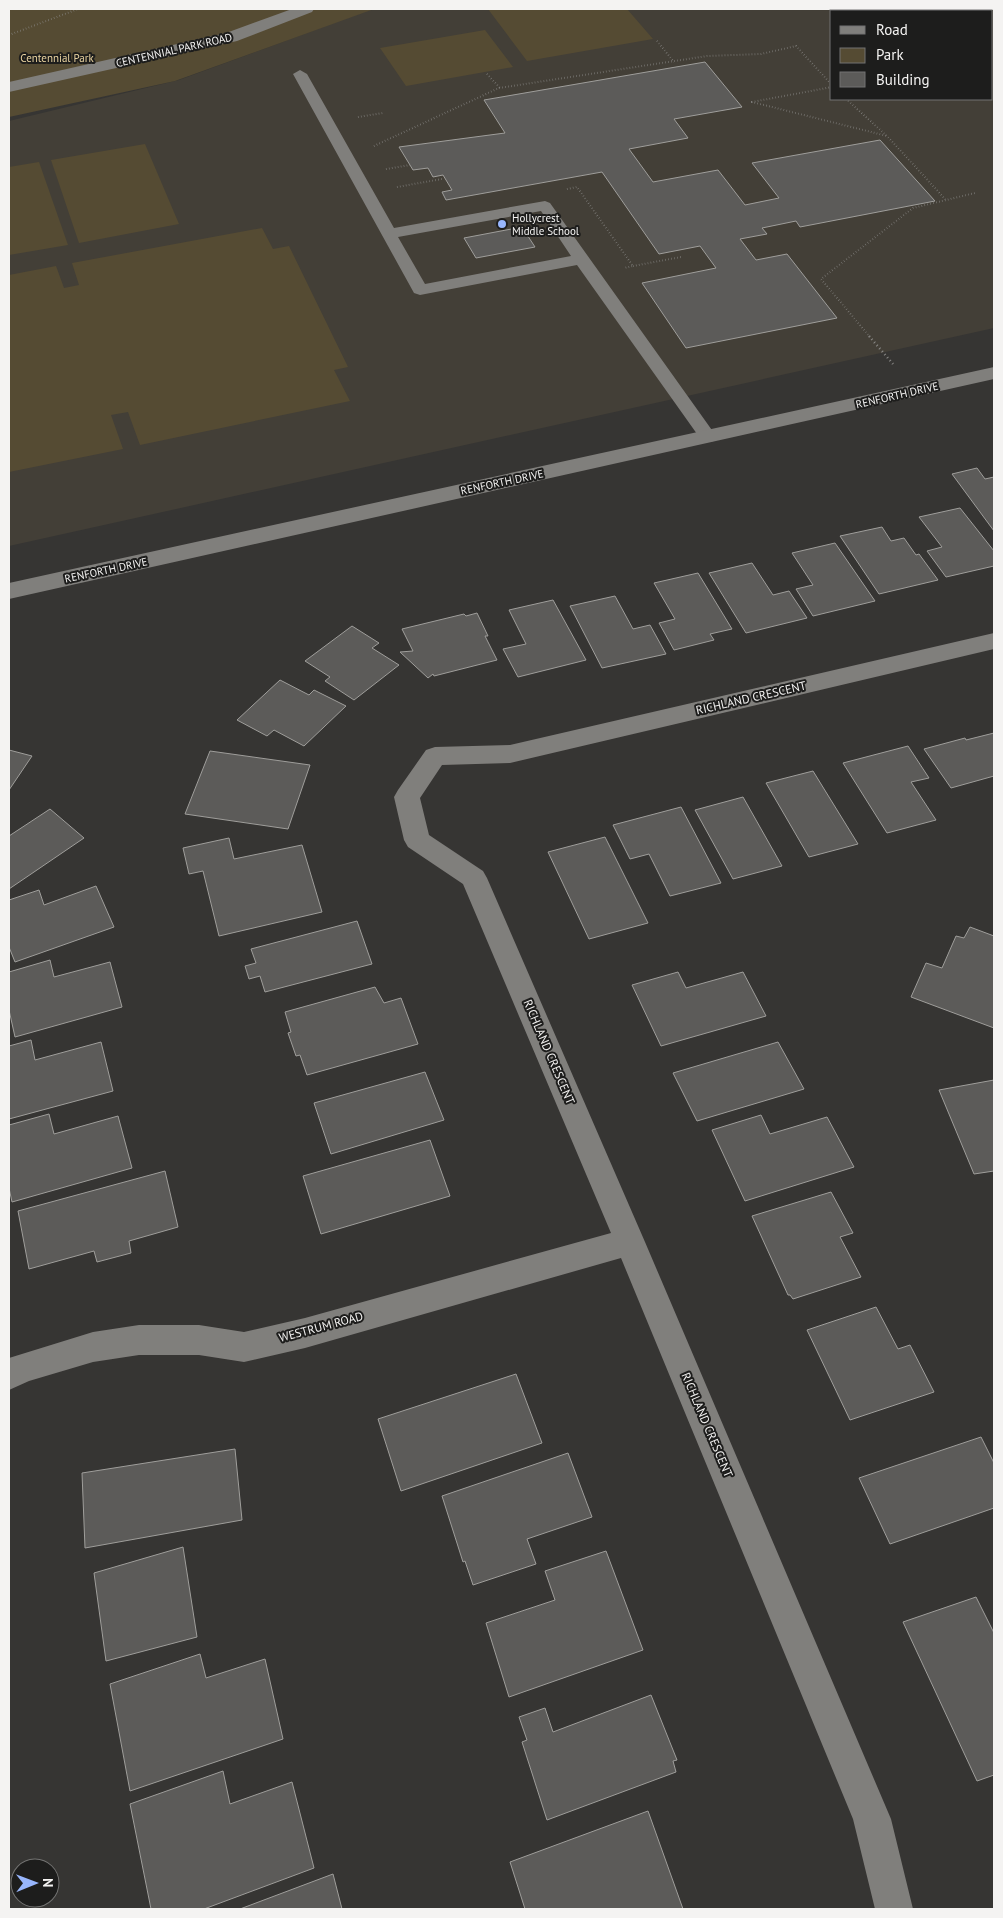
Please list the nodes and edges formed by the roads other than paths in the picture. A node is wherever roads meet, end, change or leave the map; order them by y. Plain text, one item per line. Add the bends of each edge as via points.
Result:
1 (306, 9) edge
2 (300, 74) dead end
3 (9, 87) edge
4 (388, 234) junction
5 (581, 259) junction
6 (994, 374) edge
7 (708, 436) junction
8 (9, 591) edge
9 (994, 640) edge
10 (630, 1242) junction
11 (9, 1375) edge
12 (894, 1909) edge

1 - 3 street, CENTENNIAL PARK ROAD via 231,37
2 - 4 lane
4 - 5 lane via 545,206
4 - 5 lane via 420,290
5 - 7 lane
6 - 7 street, RENFORTH DRIVE
7 - 8 street, RENFORTH DRIVE
9 - 10 street, RICHLAND CRESCENT via 510,754 435,756 407,797 417,840 474,878
10 - 11 street, WESTRUM ROAD via 305,1333 244,1347 199,1340 139,1340 93,1347 21,1368
10 - 12 street, RICHLAND CRESCENT via 872,1819

